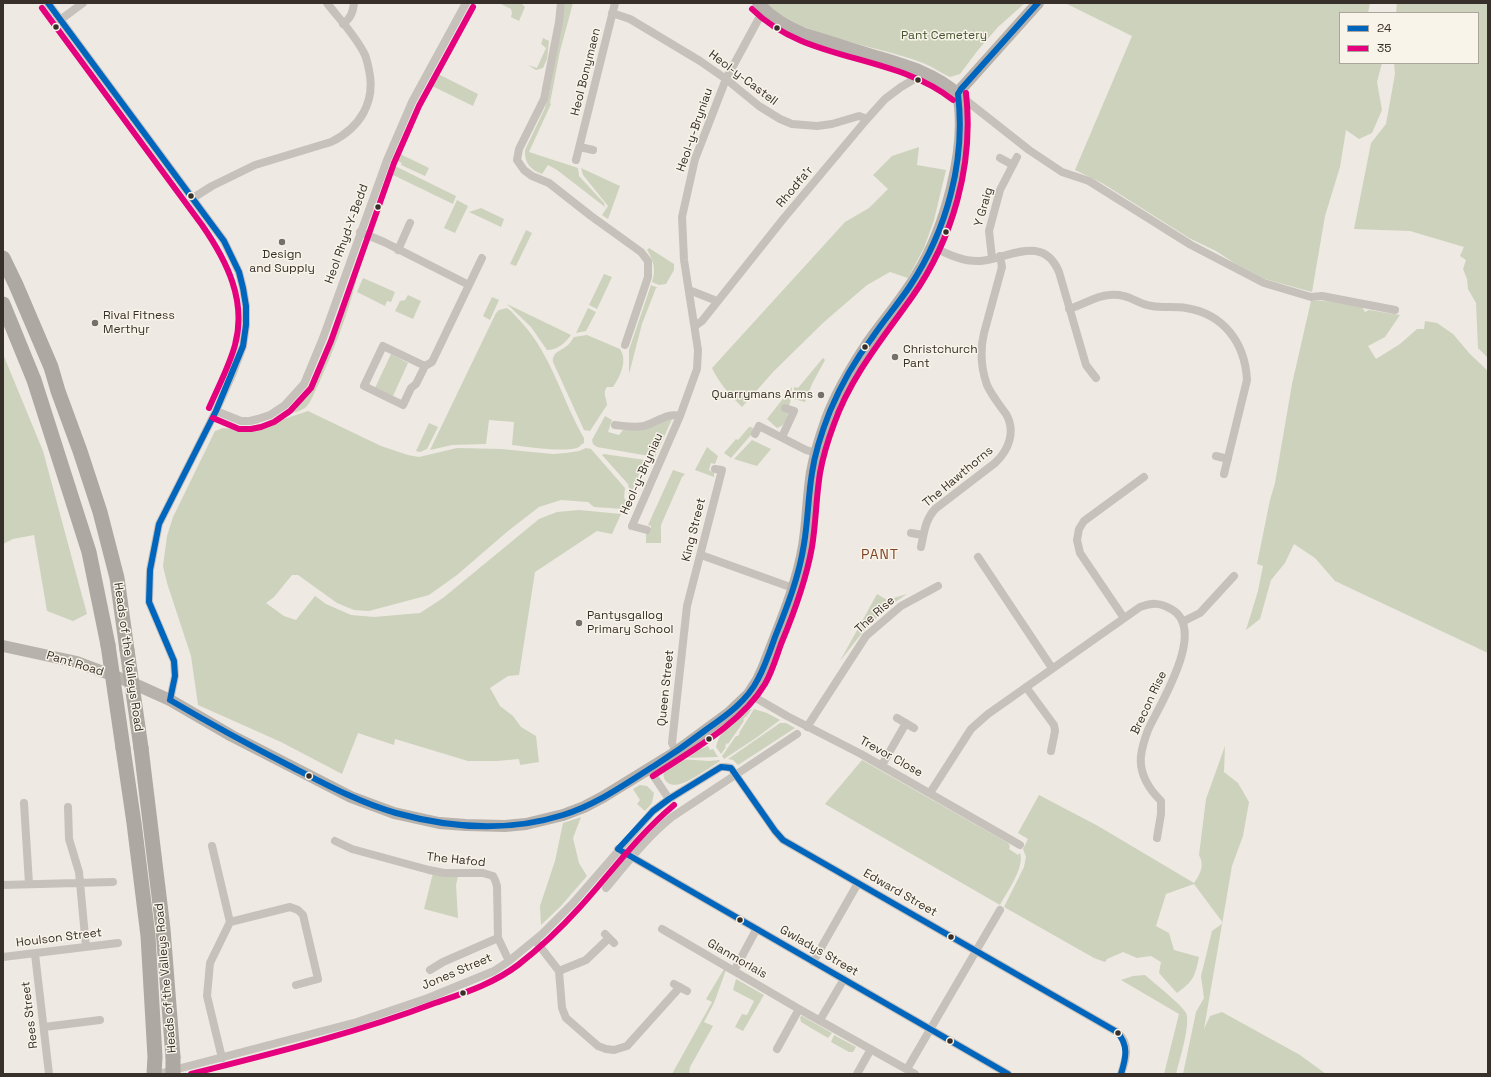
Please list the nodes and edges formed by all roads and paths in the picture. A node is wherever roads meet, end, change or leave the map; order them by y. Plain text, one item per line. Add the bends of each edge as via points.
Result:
1 (48, 3) edge
2 (83, 3) edge
3 (327, 3) edge
4 (354, 3) edge
5 (466, 3) edge
6 (561, 3) edge
7 (615, 3) edge
8 (1038, 3) edge
9 (762, 7) edge
10 (612, 13) junction
11 (60, 20) junction
12 (343, 24) junction
13 (921, 71) junction
14 (726, 79) junction
15 (958, 94) junction
16 (867, 119) junction
17 (580, 147) junction
18 (592, 150) dead end
19 (1017, 157) dead end
20 (1000, 158) dead end
21 (576, 160) dead end
22 (1013, 164) junction
23 (193, 198) junction
24 (410, 223) dead end
25 (360, 232) junction
26 (932, 246) junction
27 (398, 250) junction
28 (996, 257) junction
29 (3, 258) edge
30 (482, 258) dead end
31 (469, 285) junction
32 (689, 290) junction
33 (717, 301) junction
34 (3, 304) edge
35 (1069, 308) junction
36 (1395, 310) dead end
37 (695, 326) junction
38 (625, 345) dead end
39 (426, 366) junction
40 (1096, 378) dead end
41 (785, 408) dead end
42 (216, 411) junction
43 (680, 416) junction
44 (615, 425) dead end
45 (755, 434) dead end
46 (782, 437) junction
47 (816, 453) junction
48 (1216, 456) dead end
49 (1228, 459) junction
50 (715, 469) dead end
51 (1224, 474) dead end
52 (1144, 477) dead end
53 (647, 530) dead end
54 (911, 533) dead end
55 (923, 535) junction
56 (921, 547) dead end
57 (701, 555) junction
58 (978, 557) dead end
59 (1234, 576) dead end
60 (938, 586) dead end
61 (793, 588) junction
62 (688, 602) joint
63 (1124, 618) junction
64 (1184, 621) junction
65 (3, 646) edge
66 (1052, 668) junction
67 (1026, 687) junction
68 (749, 694) junction
69 (170, 700) junction
70 (898, 718) dead end
71 (906, 723) junction
72 (807, 726) junction
73 (914, 728) dead end
74 (796, 734) dead end
75 (1051, 751) dead end
76 (676, 752) junction
77 (882, 765) junction
78 (649, 769) junction
79 (736, 774) junction
80 (930, 793) junction
81 (669, 799) junction
82 (24, 803) dead end
83 (68, 807) dead end
84 (1157, 838) dead end
85 (335, 841) dead end
86 (1020, 845) dead end
87 (212, 846) dead end
88 (618, 849) junction
89 (631, 858) junction
90 (113, 882) dead end
91 (80, 883) junction
92 (858, 883) junction
93 (29, 884) junction
94 (3, 885) edge
95 (606, 888) dead end
96 (1000, 910) dead end
97 (230, 922) junction
98 (662, 929) dead end
99 (756, 930) junction
100 (498, 938) junction
101 (610, 938) dead end
102 (535, 940) junction
103 (118, 942) dead end
104 (86, 947) junction
105 (976, 950) junction
106 (35, 954) junction
107 (3, 957) edge
108 (509, 961) junction
109 (813, 962) junction
110 (430, 970) dead end
111 (559, 971) junction
112 (734, 971) junction
113 (844, 979) junction
114 (296, 985) dead end
115 (680, 987) dead end
116 (799, 1009) junction
117 (100, 1020) dead end
118 (820, 1020) junction
119 (44, 1027) junction
120 (930, 1029) junction
121 (777, 1049) dead end
122 (871, 1049) junction
123 (222, 1058) junction
124 (907, 1069) junction
125 (49, 1074) edge
126 (154, 1074) edge
127 (158, 1074) edge
128 (173, 1074) edge
129 (857, 1074) edge
130 (914, 1074) edge
131 (1008, 1074) edge
132 (1121, 1074) edge

1 - 11 street
2 - 11 street
3 - 12 street
4 - 12 street via 349,20
5 - 25 street, Heol Rhyd-Y-Bedd via 412,102
6 - 38 street via 544,99 520,149 518,160 524,170 550,183 641,252 648,261 648,277
7 - 10 street, Heol Bonymaen
8 - 15 street
9 - 13 street via 777,20 805,34
9 - 14 street, Heol-y-Bryniau via 758,20
10 - 14 street, Heol-y-Castell via 636,23
10 - 17 street, Heol Bonymaen
11 - 23 street
12 - 23 street via 366,57 370,77 369,100 353,127 331,142 255,165
13 - 15 street
13 - 16 street, Rhodfa'r via 918,78 885,99
14 - 16 street, Heol-y-Castell via 771,114 792,124 817,126 859,116
14 - 32 street, Heol-y-Bryniau via 695,159 682,217 684,260
15 - 26 street, Pant Road via 960,105 956,166 949,202
15 - 36 street via 1029,150 1062,172 1089,181 1191,245 1264,283 1311,297 1322,296
16 - 33 street, Rhodfa'r
17 - 18 street
17 - 21 street, Heol Bonymaen
19 - 22 street, Y Graig
20 - 22 street
22 - 28 street, Y Graig via 1000,190 989,231
23 - 42 street via 232,256 239,272 246,306 243,346
24 - 27 street
25 - 27 street
25 - 42 street, Heol Rhyd-Y-Bedd via 304,384 285,405 258,419 241,420
26 - 28 street via 970,261
26 - 47 street, Pant Road via 917,275 868,343 838,392
27 - 31 street
28 - 35 street via 1025,250 1046,255 1056,266
28 - 55 street, The Hawthorns via 1002,267 984,333 982,359 988,385 1009,422 1009,444 995,464 935,509
29 - 128 highway, Heads of the Valleys Road, bridge via 51,367 100,512 117,578 163,929
30 - 31 street
31 - 39 street via 432,362
32 - 33 street
32 - 37 street, Heol-y-Bryniau
33 - 37 street, Rhodfa'r via 702,322
34 - 126 highway, Heads of the Valleys Road, bridge via 34,380 90,552 108,645 148,936
35 - 40 street via 1086,365
35 - 49 street via 1100,296 1119,294 1152,306 1199,311 1211,316 1230,331 1243,355 1247,380
37 - 43 street, Heol-y-Bryniau via 697,369
39 - 39 street via 383,346 364,386 403,405
41 - 46 street via 794,411
42 - 69 street via 159,524 150,570 149,602 174,661 175,676
43 - 44 street, Heol-y-Bryniau via 668,416 644,426
43 - 53 street, Heol-y-Bryniau via 632,526
45 - 46 street via 759,426
46 - 47 street
47 - 61 street, Pant Road via 804,547
48 - 49 street
49 - 51 street
50 - 57 street, King Street via 722,470
52 - 63 street via 1084,521 1077,540 1080,553
54 - 55 street
55 - 56 street, The Hawthorns
57 - 61 street
57 - 62 street, King Street
58 - 66 street
59 - 64 street via 1200,613
60 - 72 street, The Rise via 901,606 866,636
61 - 68 street, Pant Road via 764,667
62 - 76 street, Queen Street via 672,743
63 - 64 street via 1151,603 1165,605
63 - 66 street
64 - 84 street, Brecon Rise via 1181,658 1176,673 1142,745 1142,771 1147,786 1161,801
65 - 69 street, Pant Road via 77,662
66 - 67 street
67 - 75 street via 1054,725 1056,731
67 - 80 street via 988,714 971,730
68 - 72 street, Trevor Close
68 - 76 street, Pant Road via 729,713
69 - 78 street, Pant Road via 232,736 351,797 394,813 439,823 505,826 563,815 603,797
70 - 71 street
71 - 73 street
71 - 77 street
72 - 77 street, Trevor Close
74 - 79 street
76 - 78 street, Pant Road
77 - 80 street, Trevor Close
78 - 81 street
79 - 81 street, Jones Street via 731,768 721,767
79 - 89 street via 659,827
79 - 92 street, Edward Street via 783,840
80 - 86 street, Trevor Close
81 - 88 street, Jones Street via 653,811
82 - 93 street
83 - 91 street via 69,839
85 - 100 street, The Hafod via 428,870 444,873 483,873 493,876 497,886
87 - 97 street
88 - 89 street, Gwladys Street
88 - 102 street, Jones Street via 573,903
89 - 95 street
89 - 99 street, Gwladys Street
90 - 91 street
91 - 93 street
91 - 104 street
92 - 105 street, Edward Street
92 - 109 street
93 - 94 street
96 - 105 street
97 - 114 street via 290,907 298,910 303,915 318,979
97 - 123 street via 210,962 207,996
98 - 112 street, Glanmorlais
99 - 109 street, Gwladys Street
99 - 112 street
100 - 108 street, The Hafod
100 - 110 street
101 - 111 street via 586,960
102 - 108 street, Jones Street
102 - 111 street
103 - 104 street, Houlson Street
104 - 106 street, Houlson Street
105 - 120 street
105 - 132 street, Edward Street via 1117,1032 1124,1041 1127,1055
106 - 107 street, Houlson Street
106 - 119 street, Rees Street
108 - 123 street, Jones Street via 485,975 428,998 357,1022
109 - 113 street, Gwladys Street
111 - 115 street via 562,1008 566,1018 598,1046 606,1049 621,1049 627,1046
112 - 116 street, Glanmorlais
113 - 118 street
113 - 120 street, Gwladys Street
116 - 118 street, Glanmorlais
116 - 121 street
117 - 119 street
118 - 122 street, Glanmorlais
119 - 125 street, Rees Street
120 - 124 street
120 - 131 street, Gwladys Street
122 - 124 street, Glanmorlais
122 - 129 street
123 - 127 street, Jones Street
124 - 130 street, Glanmorlais

